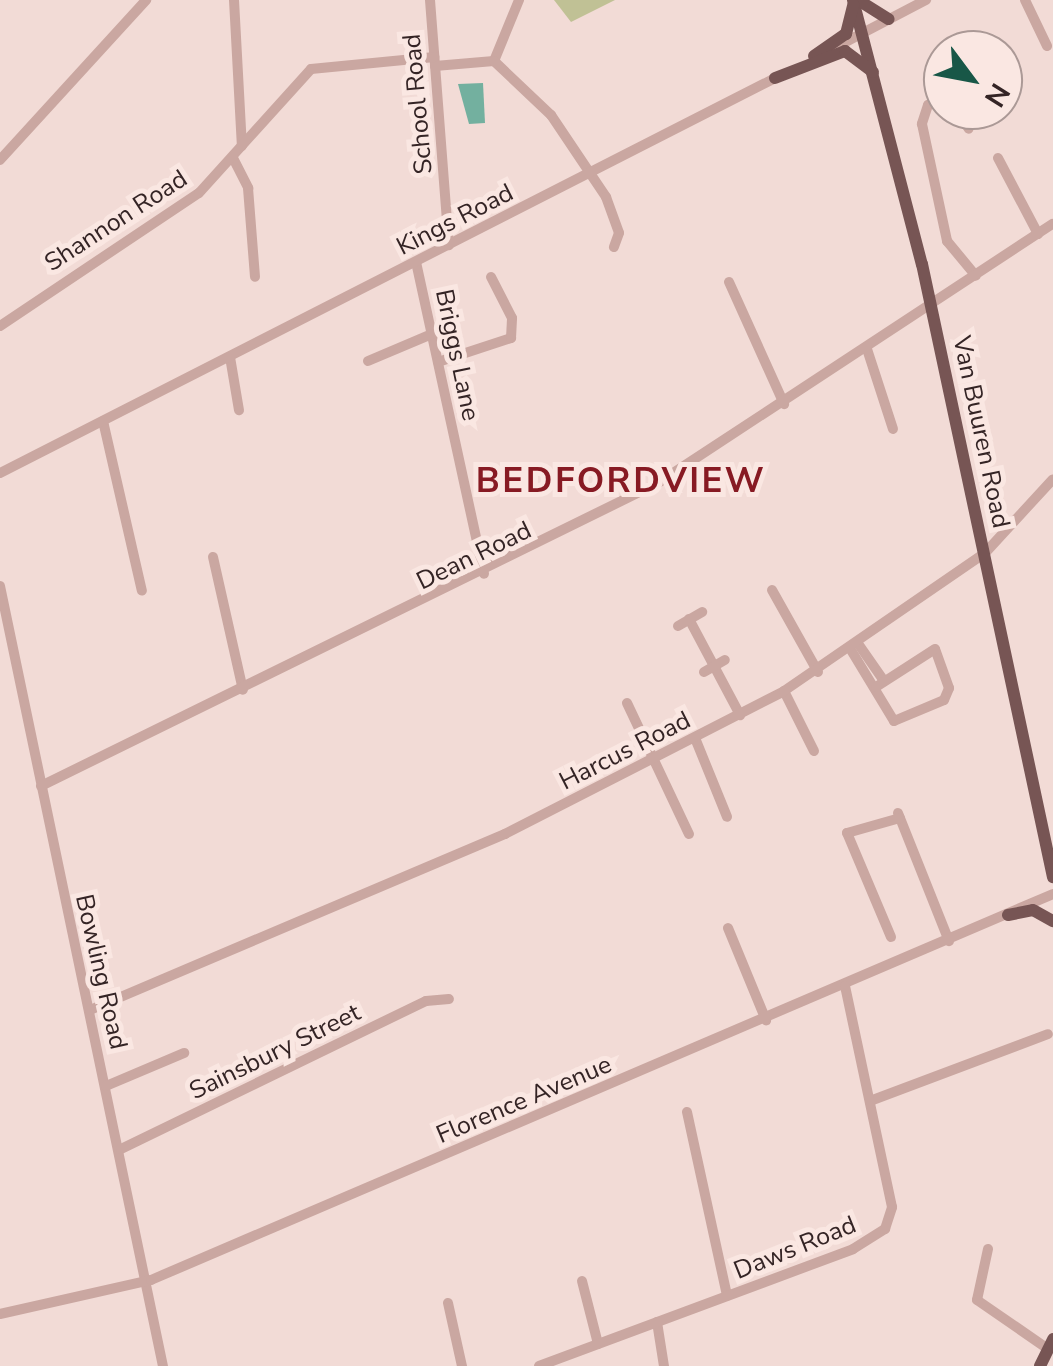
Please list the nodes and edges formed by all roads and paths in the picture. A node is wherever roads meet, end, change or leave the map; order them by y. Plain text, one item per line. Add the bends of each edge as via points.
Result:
1 (146, 0) edge
2 (234, 0) edge
3 (430, 0) edge
4 (519, 0) edge
5 (855, 0) edge
6 (926, 0) edge
7 (1025, 0) edge
8 (889, 19) junction
9 (867, 32) junction
10 (1047, 46) dead end
11 (494, 61) junction
12 (435, 62) junction
13 (795, 68) junction
14 (776, 78) junction
15 (878, 78) junction
16 (923, 130) edge
17 (242, 147) junction
18 (232, 158) junction
19 (998, 158) dead end
20 (0, 160) edge
21 (590, 174) junction
22 (446, 204) junction
23 (1053, 224) edge
24 (1038, 234) junction
25 (466, 236) junction
26 (448, 245) junction
27 (614, 248) dead end
28 (416, 262) junction
29 (492, 276) dead end
30 (976, 276) junction
31 (255, 278) dead end
32 (730, 282) dead end
33 (930, 307) junction
34 (0, 324) edge
35 (432, 334) junction
36 (867, 349) junction
37 (230, 356) junction
38 (368, 361) dead end
39 (438, 362) junction
40 (784, 404) junction
41 (239, 410) dead end
42 (103, 421) junction
43 (893, 429) dead end
44 (0, 473) edge
45 (1052, 481) edge
46 (985, 553) junction
47 (213, 557) dead end
48 (484, 574) junction
49 (0, 586) edge
50 (772, 590) dead end
51 (142, 592) dead end
52 (702, 612) dead end
53 (855, 648) junction
54 (818, 672) junction
55 (880, 684) junction
56 (243, 690) junction
57 (784, 691) junction
58 (627, 702) dead end
59 (740, 715) junction
60 (695, 738) junction
61 (814, 751) dead end
62 (656, 758) junction
63 (41, 786) junction
64 (727, 817) dead end
65 (689, 834) dead end
66 (1053, 876) edge
67 (1053, 894) edge
68 (1008, 916) junction
69 (1053, 920) edge
70 (728, 928) dead end
71 (892, 937) dead end
72 (950, 942) junction
73 (845, 986) junction
74 (448, 999) dead end
75 (90, 1010) junction
76 (766, 1020) junction
77 (1048, 1034) dead end
78 (184, 1054) dead end
79 (106, 1086) junction
80 (870, 1101) junction
81 (687, 1112) dead end
82 (120, 1149) junction
83 (988, 1249) dead end
84 (150, 1280) junction
85 (582, 1280) dead end
86 (727, 1296) junction
87 (448, 1303) dead end
88 (0, 1314) edge
89 (657, 1322) junction
90 (598, 1344) junction
91 (1050, 1344) edge
92 (164, 1366) edge
93 (462, 1366) edge
94 (539, 1366) edge
95 (664, 1366) edge
96 (1040, 1366) edge

1 - 20 street
2 - 17 street
3 - 12 street, School Road
4 - 11 street
5 - 8 main road
5 - 9 main road, Van Buuren Road
5 - 13 main road via 846,34
6 - 8 street, Kings Road
7 - 10 street
8 - 9 street, Kings Road
9 - 13 street, Kings Road
9 - 15 main road, Van Buuren Road
11 - 12 street, Shannon Road
11 - 21 street via 551,115
12 - 17 street, Shannon Road via 316,66
12 - 22 street, School Road
13 - 14 street, Kings Road
14 - 15 main road via 851,50
14 - 21 street, Kings Road
15 - 33 main road, Van Buuren Road
16 - 30 street via 947,242
17 - 18 street, Shannon Road
18 - 31 street via 248,188
18 - 34 street, Shannon Road via 199,193
19 - 24 street
21 - 25 street, Kings Road
21 - 27 street via 618,224
22 - 25 street, School Road
22 - 26 street, School Road
23 - 24 street, Dean Road
24 - 30 street, Dean Road
25 - 26 street, Kings Road
26 - 28 street, Kings Road
28 - 35 street, Briggs Lane
28 - 37 street, Kings Road
29 - 39 street via 512,318 511,338
30 - 33 street, Dean Road
32 - 40 street
33 - 36 street, Dean Road
33 - 46 main road, Van Buuren Road
35 - 38 street
35 - 39 street, Briggs Lane
36 - 40 street, Dean Road
36 - 43 street
37 - 41 street
37 - 42 street, Kings Road
39 - 48 street, Briggs Lane
40 - 48 street, Dean Road via 658,484
42 - 44 street, Kings Road
42 - 51 street
45 - 46 street, Harcus Road
46 - 53 street, Harcus Road
46 - 66 main road, Van Buuren Road
47 - 56 street
48 - 56 street, Dean Road
49 - 63 street, Bowling Road
50 - 54 street
52 - 59 street via 684,622
53 - 54 street, Harcus Road
53 - 55 street
54 - 57 street, Harcus Road
55 - 55 street via 894,721 948,694 934,649
56 - 63 street, Dean Road
57 - 59 street, Harcus Road
57 - 61 street
58 - 62 street
59 - 60 street, Harcus Road
60 - 62 street, Harcus Road
60 - 64 street
62 - 65 street
62 - 75 street, Harcus Road via 505,834
63 - 75 street, Bowling Road
67 - 68 street, Florence Avenue
68 - 69 main road via 1033,910
68 - 72 street, Florence Avenue
70 - 76 street
71 - 72 street via 847,833 899,816
72 - 73 street, Florence Avenue
73 - 76 street, Florence Avenue
73 - 80 street, Daws Road
74 - 82 street, Sainsbury Street via 426,1001
75 - 79 street, Bowling Road
76 - 84 street, Florence Avenue
77 - 80 street
78 - 79 street
79 - 82 street, Bowling Road
80 - 86 street, Daws Road via 892,1207 884,1229
81 - 86 street
82 - 84 street, Bowling Road
83 - 91 street via 977,1300
84 - 88 street, Florence Avenue
84 - 92 street, Bowling Road
85 - 90 street
86 - 89 street, Daws Road
87 - 93 street
89 - 90 street, Daws Road
89 - 95 street
90 - 94 street, Daws Road
91 - 96 main road

